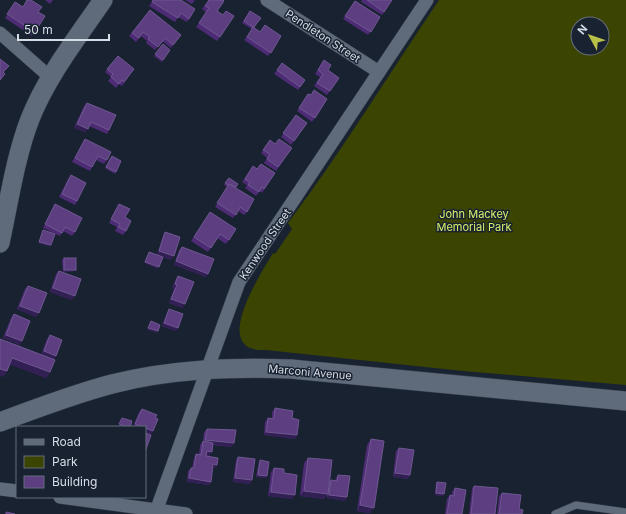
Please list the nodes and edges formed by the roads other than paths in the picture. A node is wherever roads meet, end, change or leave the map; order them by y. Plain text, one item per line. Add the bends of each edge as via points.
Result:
1 (103, 0) edge
2 (267, 0) edge
3 (427, 0) edge
4 (0, 34) edge
5 (379, 72) junction
6 (51, 78) junction
7 (3, 218) edge
8 (0, 243) edge
9 (207, 369) junction
10 (626, 401) edge
11 (0, 422) edge
12 (0, 489) edge
13 (16, 491) edge
14 (66, 498) edge
15 (156, 512) edge
16 (626, 512) edge
17 (186, 514) edge
18 (555, 514) edge

1 - 6 main road
2 - 5 street, Pendleton Street
3 - 5 street, Kenwood Street
4 - 6 street
5 - 9 street, Kenwood Street via 239,282
6 - 7 main road via 30,119 22,142
7 - 8 main road
9 - 10 main road, Marconi Avenue via 291,369
9 - 11 main road, Marconi Avenue via 113,384 71,396
9 - 15 street, Kenwood Street
12 - 13 street
14 - 15 street
15 - 17 street
16 - 18 lane via 576,505

